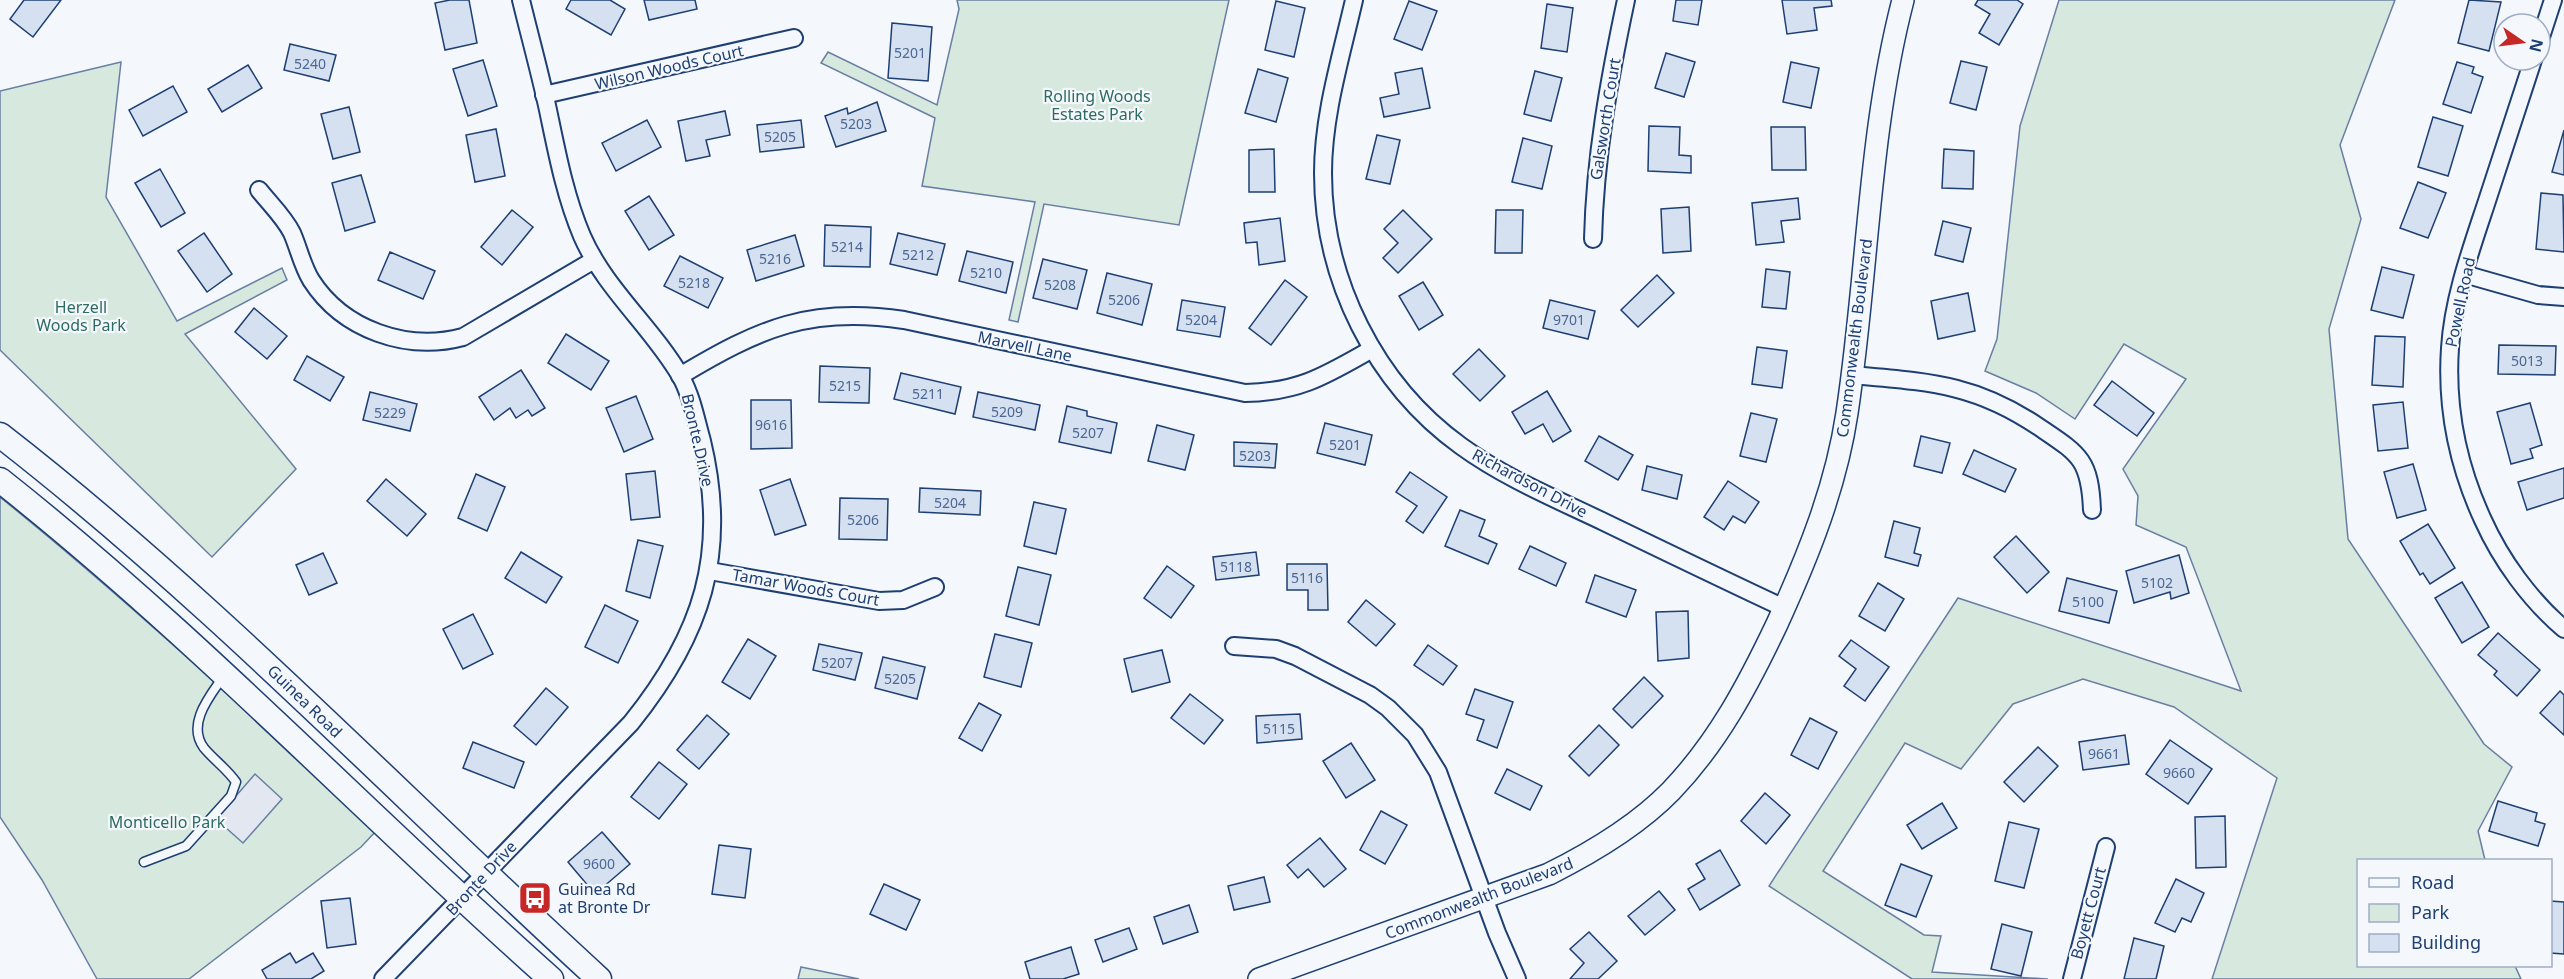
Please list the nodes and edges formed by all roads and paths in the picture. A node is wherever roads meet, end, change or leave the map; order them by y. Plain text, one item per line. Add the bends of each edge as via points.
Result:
1 (521, 0) edge
2 (1354, 0) edge
3 (1626, 0) edge
4 (1903, 0) edge
5 (794, 38) dead end
6 (2529, 72) edge
7 (544, 95) junction
8 (259, 190) dead end
9 (1593, 239) dead end
10 (594, 260) junction
11 (2464, 274) junction
12 (2564, 297) edge
13 (1372, 349) junction
14 (1852, 375) junction
15 (680, 376) junction
16 (0, 435) edge
17 (0, 480) edge
18 (2092, 510) dead end
19 (710, 571) junction
20 (935, 587) dead end
21 (1784, 608) junction
22 (2564, 629) edge
23 (1234, 646) dead end
24 (225, 674) junction
25 (2106, 847) dead end
26 (144, 862) dead end
27 (485, 873) junction
28 (1484, 898) junction
29 (462, 900) junction
30 (383, 979) edge
31 (551, 979) edge
32 (599, 979) edge
33 (1259, 979) edge
34 (1517, 979) edge
35 (2072, 979) edge

1 - 7 street, Bronte Drive
2 - 13 street, Richardson Drive via 1329,111 1323,174 1333,255 1343,288
3 - 9 street, Galsworth Court via 1599,143
4 - 14 street, Commonwealth Boulevard via 1879,117
5 - 7 street, Wilson Woods Court
6 - 11 street, Powell Road
7 - 10 street, Bronte Drive via 567,195
8 - 10 street via 285,222 311,280 326,298 356,324 398,339 444,342 463,337
10 - 15 street, Bronte Drive
11 - 12 street via 2538,295
11 - 22 street, Powell Road via 2452,324 2449,373 2452,423 2465,475 2487,530 2504,559
13 - 15 street, Marvell Lane via 1300,386 1245,393 904,320 843,315 801,320 765,330
13 - 21 street, Richardson Drive via 1421,412 1488,464
14 - 18 street via 1955,387 2013,410 2069,447 2079,458 2091,482
14 - 21 street, Commonwealth Boulevard via 1847,415 1826,504
15 - 19 street, Bronte Drive via 693,404 708,468
16 - 27 main road, Guinea Road via 239,638
17 - 24 main road
19 - 20 street, Tamar Woods Court via 879,601 903,600
19 - 27 street, Bronte Drive via 690,632 658,689 631,723
21 - 28 street, Commonwealth Boulevard via 1734,709 1706,751 1670,792 1629,828 1586,855 1549,874
23 - 28 street via 1296,656 1370,695 1404,722 1438,772
24 - 26 lane via 202,707 197,727 203,747 236,782 231,796 186,846
24 - 29 main road
25 - 35 street, Boyett Court
27 - 29 street, Bronte Drive
27 - 32 main road, Guinea Road
28 - 33 street, Commonwealth Boulevard
28 - 34 street
29 - 30 street, Bronte Drive
29 - 31 main road

